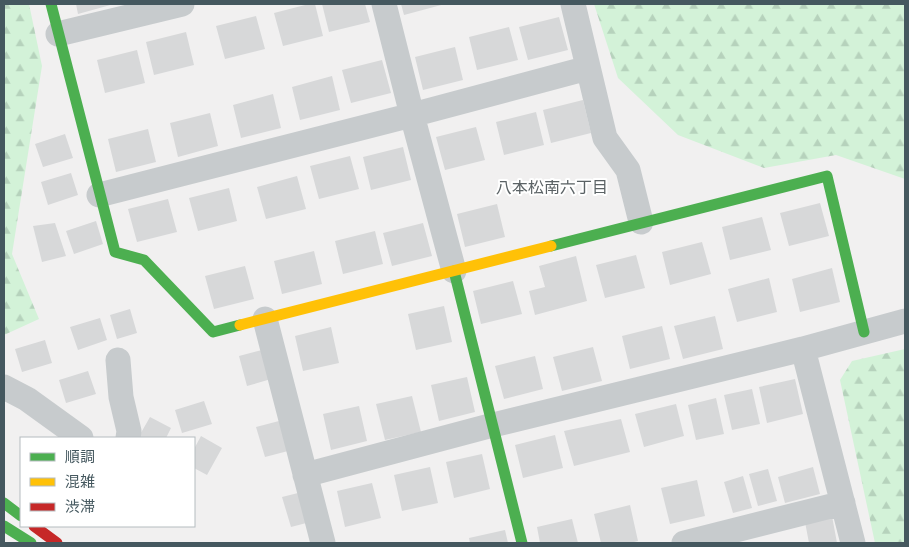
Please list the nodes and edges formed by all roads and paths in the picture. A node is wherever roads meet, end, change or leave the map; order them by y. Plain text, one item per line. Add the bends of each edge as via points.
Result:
1 (51, 4) edge
2 (182, 4) edge
3 (384, 4) edge
4 (573, 4) edge
5 (58, 34) junction
6 (588, 68) junction
7 (412, 115) junction
8 (100, 195) junction
9 (640, 222) junction
10 (454, 271) junction
11 (264, 319) junction
12 (905, 321) edge
13 (864, 332) junction
14 (803, 349) junction
15 (118, 360) dead end
16 (4, 387) edge
17 (493, 425) junction
18 (80, 437) edge
19 (128, 437) edge
20 (305, 475) junction
21 (4, 503) edge
22 (843, 503) junction
23 (20, 515) edge
24 (4, 526) edge
25 (35, 527) edge
26 (31, 543) edge
27 (57, 543) edge
28 (324, 543) edge
29 (522, 543) edge
30 (684, 543) edge
31 (853, 543) edge

1 - 5 main road
2 - 5 street
3 - 7 street
4 - 6 street
5 - 8 main road
6 - 7 street
6 - 9 street via 605,138 628,170
7 - 8 street
7 - 10 street
8 - 11 main road via 115,252 144,260 213,332
9 - 10 main road
9 - 13 main road via 827,176
10 - 11 main road
10 - 17 main road
11 - 20 street
12 - 13 street
13 - 14 street
14 - 17 street
14 - 22 street
15 - 19 street
16 - 18 street
17 - 20 street
17 - 29 main road
20 - 28 street
21 - 23 main road
22 - 30 street
22 - 31 street
24 - 26 main road
25 - 27 main road

